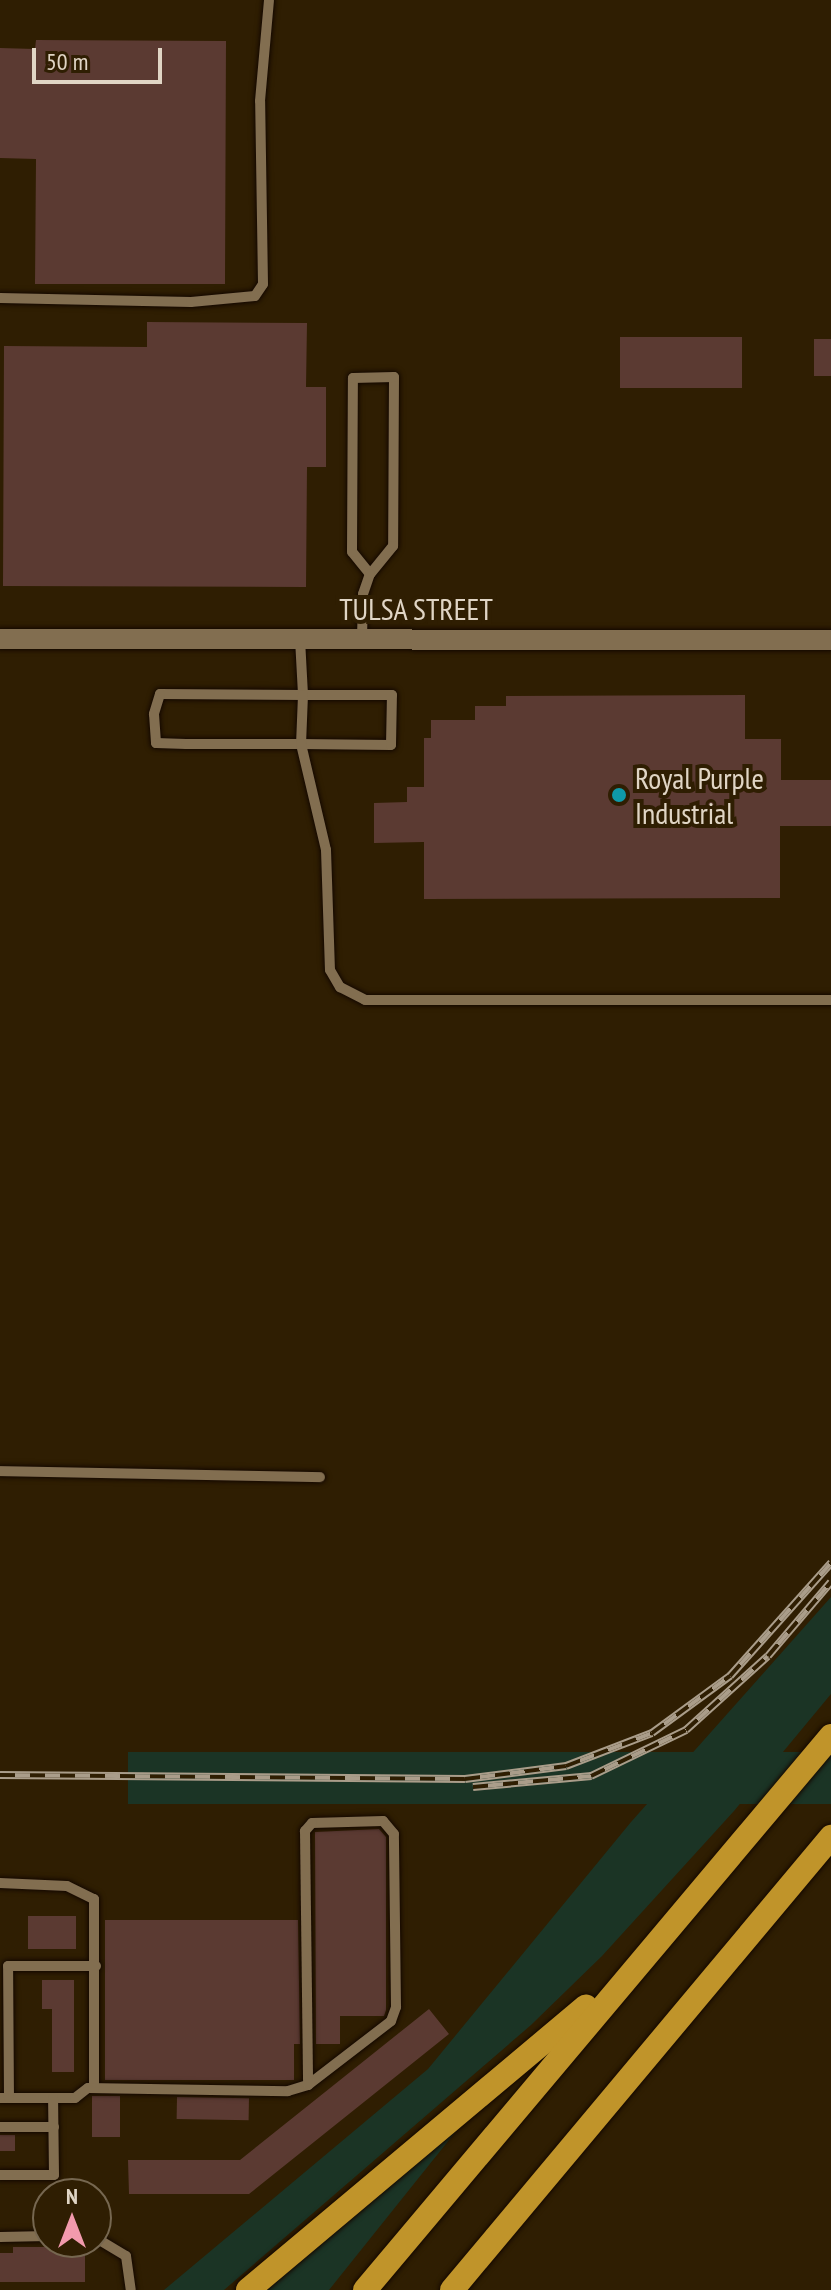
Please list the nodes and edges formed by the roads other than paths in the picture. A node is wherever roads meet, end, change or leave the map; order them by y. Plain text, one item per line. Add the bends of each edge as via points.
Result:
1 (269, 0) edge
2 (0, 298) edge
3 (370, 574) junction
4 (0, 639) edge
5 (300, 639) junction
6 (362, 639) junction
7 (831, 640) edge
8 (303, 695) junction
9 (301, 744) junction
10 (831, 1000) edge
11 (0, 1471) edge
12 (320, 1477) dead end
13 (831, 1736) edge
14 (831, 1837) edge
15 (0, 1883) edge
16 (662, 1938) junction
17 (96, 1966) junction
18 (308, 2085) junction
19 (94, 2088) junction
20 (4, 2098) edge
21 (53, 2098) junction
22 (0, 2127) edge
23 (54, 2127) junction
24 (0, 2175) edge
25 (32, 2236) edge
26 (0, 2237) edge
27 (112, 2248) edge
28 (477, 2260) junction
29 (131, 2290) edge
30 (248, 2290) edge
31 (365, 2290) edge
32 (452, 2290) edge
33 (459, 2290) edge

1 - 2 lane via 260,101 263,284 255,296 191,302
3 - 3 lane via 393,546 394,377 353,378 352,552
3 - 6 lane via 363,594
4 - 5 street, TULSA STREET
5 - 6 street, TULSA STREET
5 - 8 lane
6 - 7 street, TULSA STREET
8 - 9 lane
8 - 9 lane via 392,695 391,745
8 - 9 lane via 160,694 154,714 156,743
9 - 10 lane via 326,850 330,970 340,987 365,1000
11 - 12 lane
13 - 16 highway
14 - 28 highway
15 - 17 lane via 67,1886 94,1899
16 - 30 highway via 497,2085
16 - 31 highway via 478,2149
17 - 19 lane
17 - 20 lane via 8,1966
18 - 18 lane via 391,2021 396,2007 394,1834 383,1821 312,1823 305,1831
18 - 19 lane via 288,2091
19 - 21 lane via 75,2098
20 - 21 lane
21 - 23 lane
22 - 23 lane
23 - 24 lane via 54,2175
25 - 26 lane
27 - 29 lane via 126,2256
28 - 32 highway
28 - 33 highway

